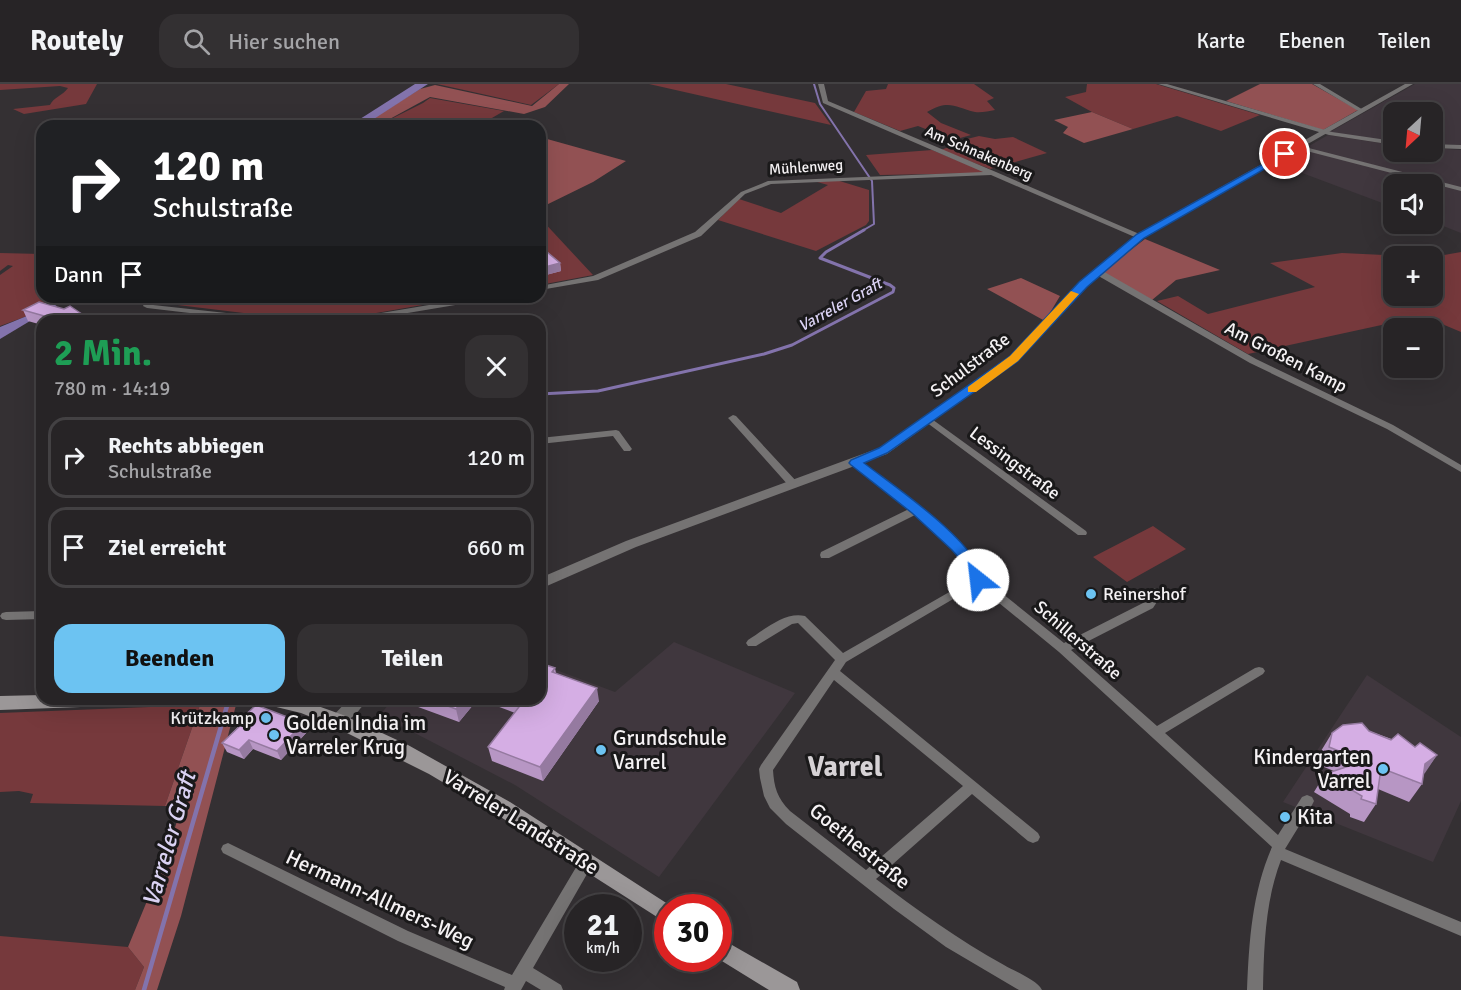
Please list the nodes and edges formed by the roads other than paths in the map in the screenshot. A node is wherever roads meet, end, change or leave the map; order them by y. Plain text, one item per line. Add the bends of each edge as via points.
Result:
1 (821, 84) edge
2 (1161, 84) edge
3 (1316, 84) edge
4 (1410, 84) edge
5 (1362, 111) junction
6 (1325, 132) junction
7 (1383, 141) edge
8 (1443, 146) edge
9 (1298, 147) junction
10 (1461, 147) edge
11 (994, 173) junction
12 (1461, 189) edge
13 (1140, 236) junction
14 (1098, 272) junction
15 (546, 287) edge
16 (454, 303) edge
17 (147, 306) dead end
18 (227, 315) edge
19 (382, 315) edge
20 (733, 418) dead end
21 (929, 420) junction
22 (546, 440) edge
23 (627, 449) dead end
24 (855, 463) junction
25 (1461, 469) edge
26 (793, 484) junction
27 (916, 510) junction
28 (1082, 533) dead end
29 (825, 555) dead end
30 (978, 580) junction
31 (546, 581) edge
32 (1158, 591) dead end
33 (36, 615) edge
34 (6, 616) dead end
35 (752, 643) dead end
36 (1063, 649) junction
37 (842, 659) junction
38 (1259, 671) dead end
39 (834, 673) junction
40 (36, 702) edge
41 (0, 703) edge
42 (298, 705) edge
43 (353, 705) edge
44 (338, 719) junction
45 (1157, 732) junction
46 (972, 786) junction
47 (1307, 801) dead end
48 (1033, 837) dead end
49 (1279, 848) junction
50 (228, 849) dead end
51 (586, 863) junction
52 (866, 879) junction
53 (654, 906) edge
54 (1461, 929) edge
55 (732, 955) edge
56 (516, 981) edge
57 (555, 990) edge
58 (789, 990) edge
59 (1034, 990) edge
60 (1255, 990) edge

1 - 11 street, Am Schnakenberg via 825,102
2 - 6 street
3 - 5 street
4 - 5 street, Schulstraße
5 - 6 street, Schulstraße
6 - 7 street
6 - 9 street, Schulstraße
8 - 10 street
9 - 12 street
9 - 13 street, Schulstraße
11 - 13 street, Am Schnakenberg
11 - 15 street, Mühlenweg via 787,180 757,186 743,193 698,234 595,278
13 - 14 street, Schulstraße
14 - 21 street, Schulstraße via 1014,358
14 - 25 street, Am Großen Kamp via 1252,361 1390,428
16 - 19 street
17 - 18 street
20 - 26 street
21 - 24 street, Schulstraße via 883,451
21 - 28 street, Lessingstraße
22 - 23 street via 616,434
24 - 26 street, Schulstraße
24 - 27 street, Schillerstraße
26 - 31 street, Schulstraße via 631,544
27 - 29 street
27 - 30 street, Schillerstraße via 957,546 974,566
30 - 36 street, Schillerstraße
30 - 37 street
32 - 36 street via 1149,604
33 - 34 street
35 - 37 street via 790,620 801,619
36 - 45 street, Schillerstraße
37 - 39 street, Goethestraße
38 - 45 street
39 - 46 street
39 - 52 street, Goethestraße via 766,769 767,788 776,805
40 - 41 main road
42 - 44 main road, Varreler Landstraße
43 - 44 street
44 - 51 main road, Varreler Landstraße via 479,792
45 - 49 street, Schillerstraße
46 - 48 street
46 - 52 street
47 - 49 street
49 - 54 street, Schillerstraße
49 - 60 street via 1257,928
50 - 56 street, Hermann-Allmers-Weg via 403,936
51 - 53 main road, Varreler Landstraße
51 - 56 street
52 - 59 street, Goethestraße via 926,925
55 - 58 main road
56 - 57 street, Hermann-Allmers-Weg

